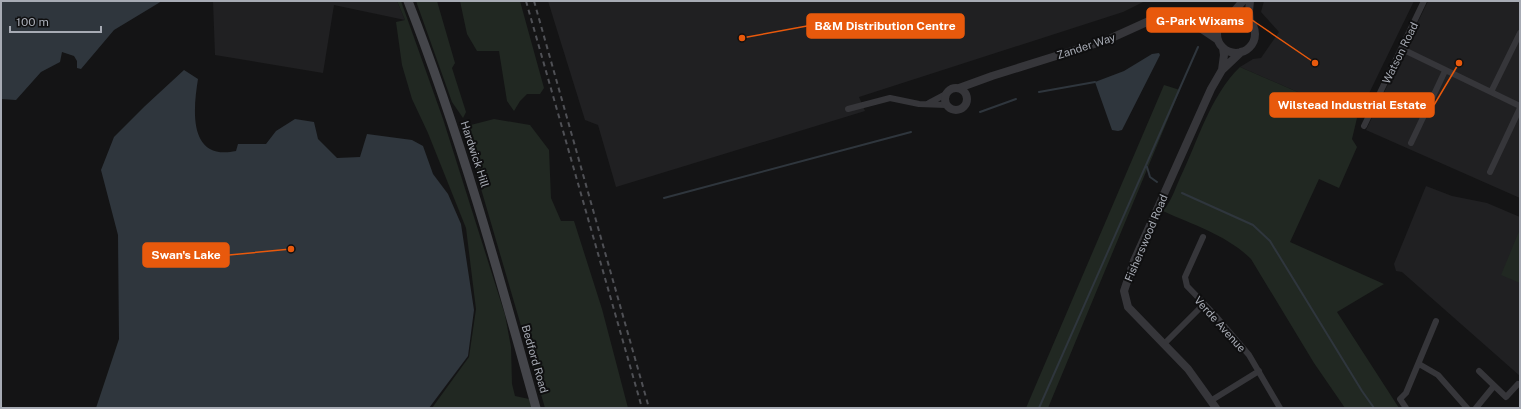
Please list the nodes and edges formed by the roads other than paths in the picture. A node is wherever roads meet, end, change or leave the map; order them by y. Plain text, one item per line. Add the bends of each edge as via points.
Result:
1 (408, 1) edge
2 (1243, 1) edge
3 (1250, 1) edge
4 (1424, 1) edge
5 (1230, 16) junction
6 (1191, 22) junction
7 (1221, 22) junction
8 (1250, 22) junction
9 (1520, 33) edge
10 (1218, 40) junction
11 (1223, 48) junction
12 (1402, 49) junction
13 (1241, 52) junction
14 (1222, 70) junction
15 (1445, 71) junction
16 (982, 81) junction
17 (959, 88) junction
18 (1491, 92) junction
19 (946, 94) junction
20 (968, 99) junction
21 (928, 104) junction
22 (946, 105) junction
23 (1520, 107) edge
24 (848, 109) dead end
25 (1364, 126) dead end
26 (1411, 142) dead end
27 (1490, 172) dead end
28 (1203, 237) dead end
29 (1204, 304) junction
30 (510, 317) joint
31 (1436, 321) dead end
32 (1164, 344) junction
33 (1419, 364) junction
34 (1479, 371) dead end
35 (1259, 372) junction
36 (1518, 384) dead end
37 (1494, 386) junction
38 (1214, 404) edge
39 (536, 408) edge
40 (1280, 408) edge
41 (1406, 408) edge
42 (1467, 408) edge
43 (1476, 408) edge

1 - 30 main road, Hardwick Hill via 465,164
2 - 5 street
3 - 8 street
4 - 12 street, Watson Road
5 - 7 street
5 - 8 street via 1241,16
6 - 7 street, Zander Way
6 - 10 street, Zander Way
6 - 16 street, Zander Way via 1182,18 1149,21 1107,40
7 - 10 street via 1217,33
8 - 13 street via 1254,37 1250,46
9 - 18 street
10 - 11 street
11 - 13 street via 1231,52
11 - 14 street
12 - 15 street
12 - 25 street, Watson Road
13 - 14 street
14 - 32 street, Fisherswood Road via 1211,89 1134,261 1124,291 1128,307
15 - 18 street
15 - 26 street
16 - 17 street, Zander Way
16 - 20 street, Zander Way
17 - 19 street via 952,89
17 - 20 street
18 - 23 street
19 - 21 street
19 - 22 street
20 - 22 street via 966,106 959,110 952,110
21 - 22 street
21 - 24 street via 890,98
23 - 27 street
28 - 29 street, Verde Avenue via 1185,277 1186,286
29 - 32 street
29 - 35 street, Verde Avenue via 1249,355
30 - 39 main road, Bedford Road
31 - 33 street
32 - 38 street, Fisherswood Road via 1188,369
33 - 41 street via 1406,394 1400,399
33 - 42 street via 1438,375
34 - 37 street
35 - 38 street
35 - 40 street, Verde Avenue
36 - 37 street via 1506,397
37 - 43 street

